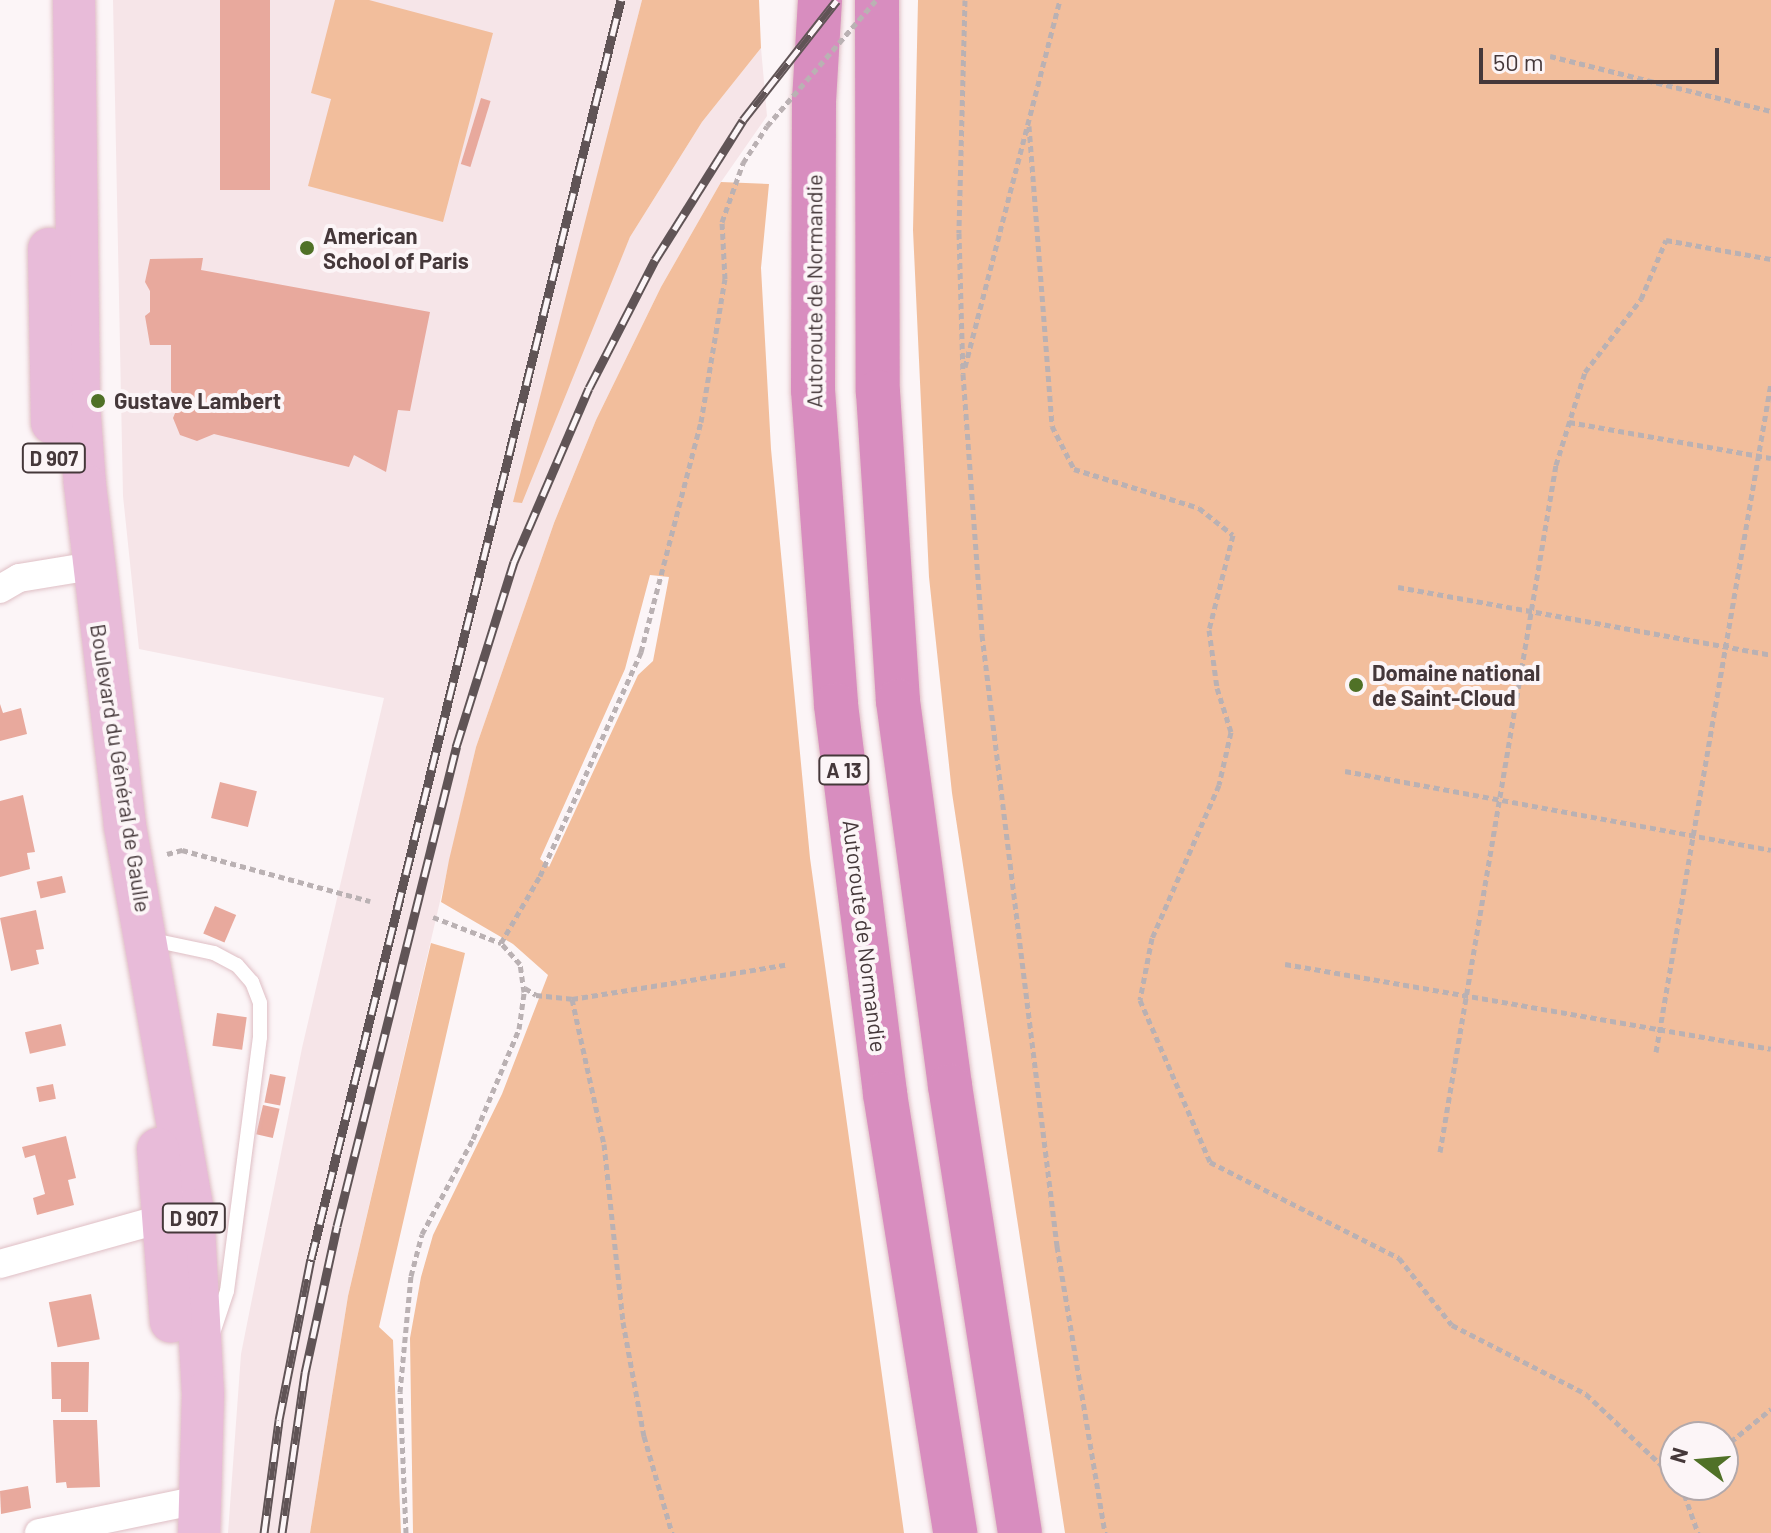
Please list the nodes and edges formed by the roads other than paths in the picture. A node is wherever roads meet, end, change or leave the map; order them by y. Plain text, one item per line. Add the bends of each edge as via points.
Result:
1 (50, 0) edge
2 (74, 0) edge
3 (820, 0) edge
4 (876, 0) edge
5 (78, 568) junction
6 (0, 589) edge
7 (147, 939) junction
8 (178, 1214) junction
9 (0, 1264) edge
10 (201, 1357) junction
11 (186, 1518) edge
12 (39, 1533) edge
13 (955, 1533) edge
14 (1020, 1533) edge

1 - 5 main road, Boulevard du Général de Gaulle / D 907 via 48,346
2 - 5 main road, Boulevard du Général de Gaulle / D 907
3 - 13 highway, Autoroute de Normandie / A 13 via 814,101 813,390 836,705 885,1094
4 - 14 highway via 878,392 898,701 950,1086
5 - 6 street via 19,578
5 - 7 main road, Boulevard du Général de Gaulle / D 907
5 - 8 main road, Boulevard du Général de Gaulle / D 907 via 160,1162
7 - 8 main road, Boulevard du Général de Gaulle / D 907
7 - 10 lane via 214,953 237,965 252,982 260,1003 227,1291
8 - 9 street
8 - 10 main road, Boulevard du Général de Gaulle / D 907
8 - 11 main road, Boulevard du Général de Gaulle / D 907 via 174,1379
10 - 11 main road, Boulevard du Général de Gaulle / D 907
11 - 12 street

